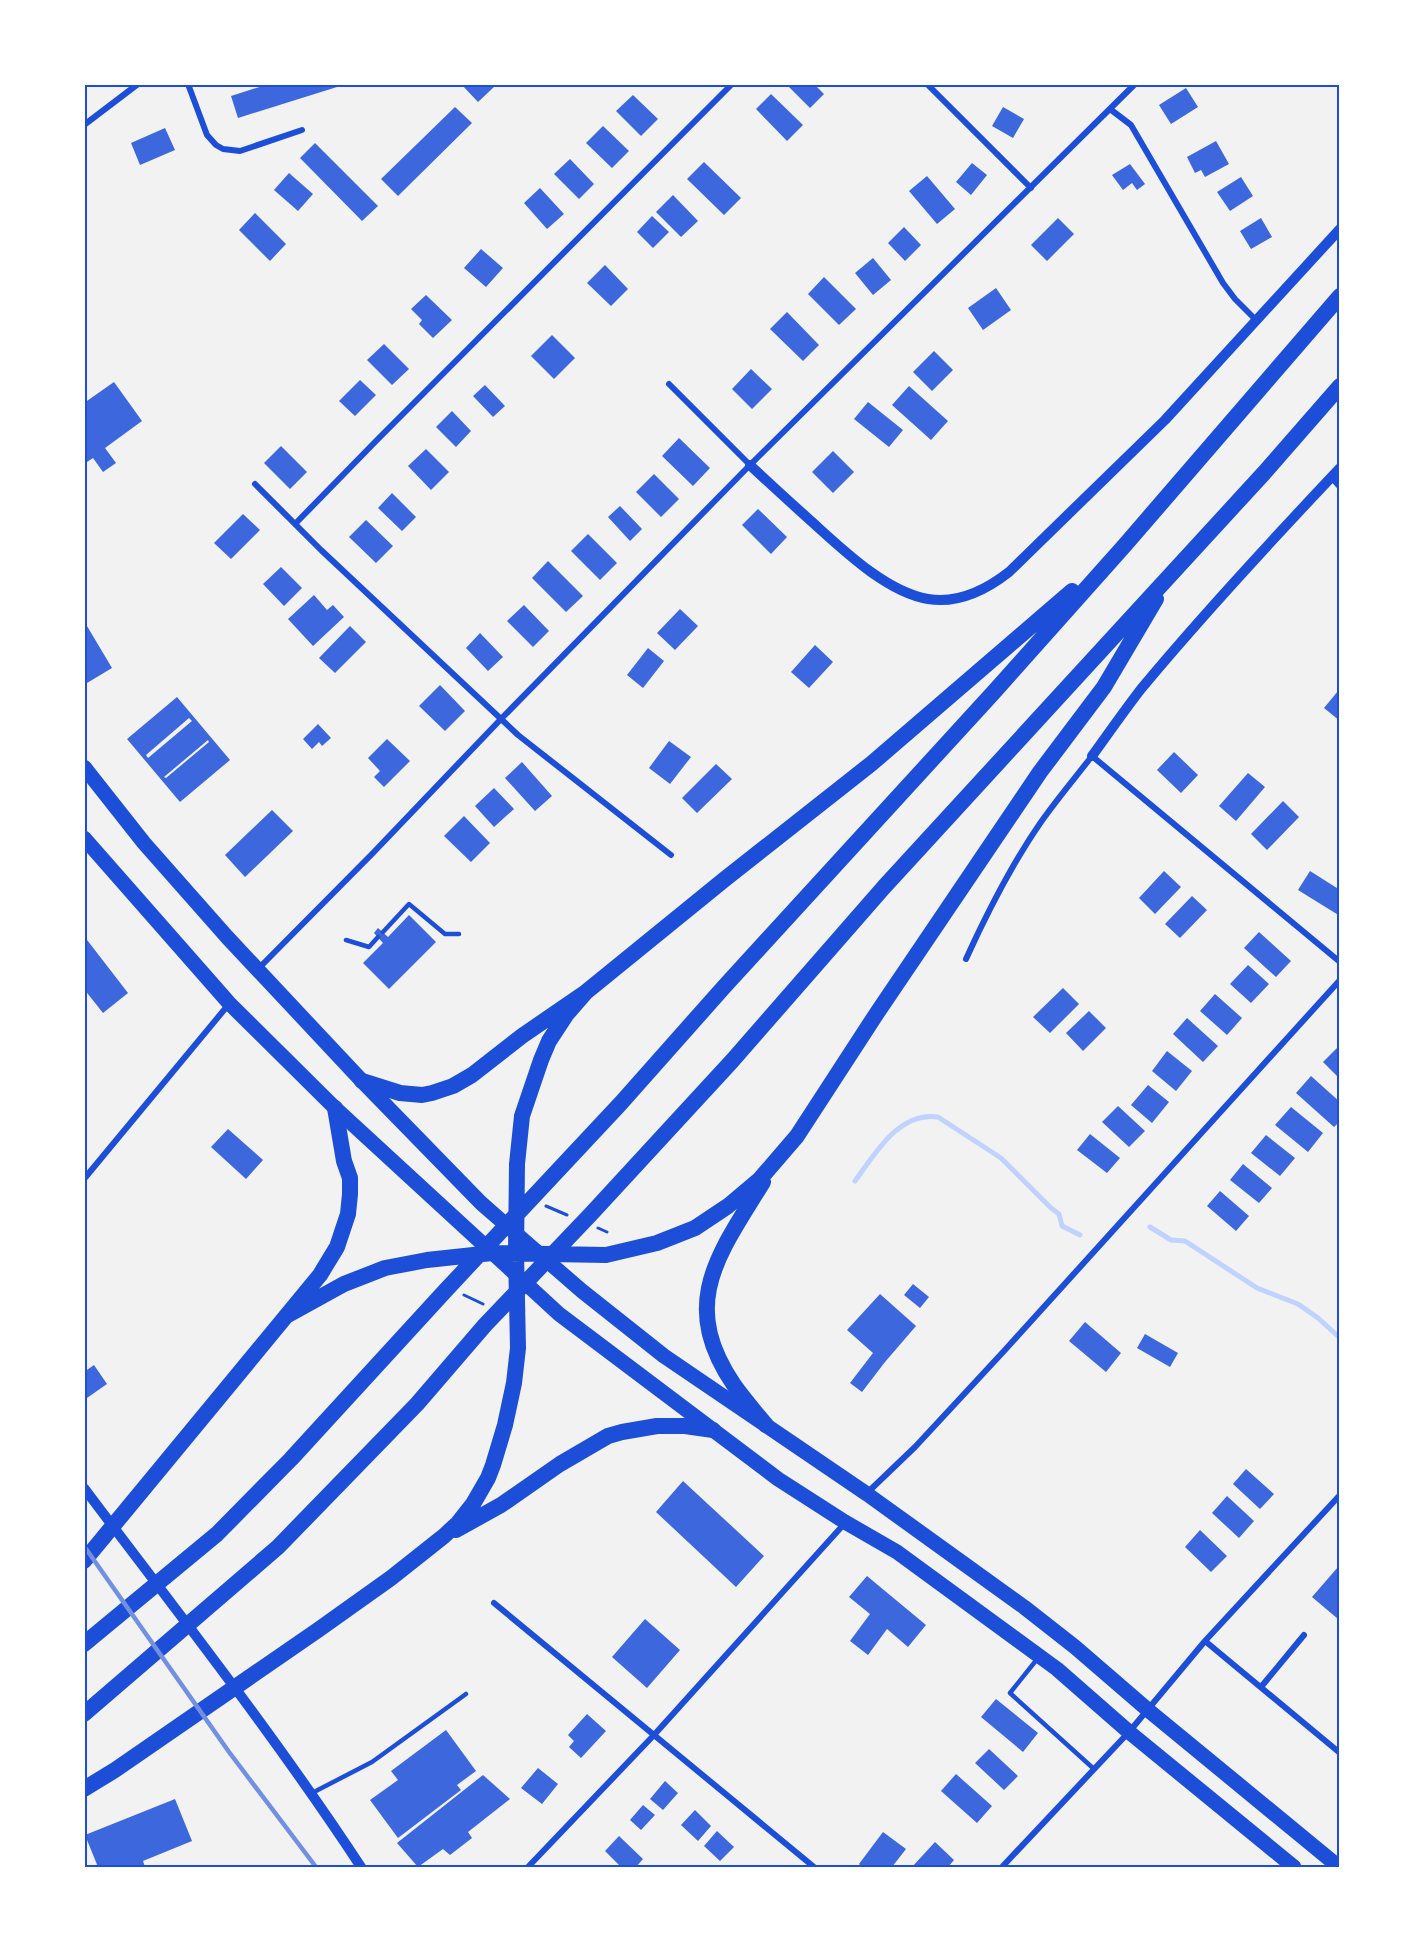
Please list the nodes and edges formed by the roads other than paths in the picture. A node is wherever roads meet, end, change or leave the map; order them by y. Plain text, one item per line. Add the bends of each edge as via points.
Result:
1 (138, 84) edge
2 (188, 84) edge
3 (732, 84) edge
4 (927, 84) edge
5 (1135, 84) edge
6 (1110, 109) junction
7 (84, 125) edge
8 (302, 130) dead end
9 (1030, 188) junction
10 (1340, 229) edge
11 (1340, 296) edge
12 (1256, 320) junction
13 (669, 384) dead end
14 (1340, 386) edge
15 (750, 465) junction
16 (1340, 468) edge
17 (1331, 477) junction
18 (255, 484) dead end
19 (1340, 487) edge
20 (296, 524) junction
21 (1125, 545) junction
22 (1174, 570) junction
23 (501, 719) junction
24 (1092, 756) junction
25 (84, 767) edge
26 (84, 838) edge
27 (671, 855) dead end
28 (383, 932) dead end
29 (459, 934) dead end
30 (378, 937) dead end
31 (346, 940) dead end
32 (966, 959) dead end
33 (1340, 962) edge
34 (257, 970) junction
35 (1340, 980) edge
36 (586, 992) junction
37 (230, 1003) junction
38 (362, 1081) junction
39 (335, 1108) junction
40 (774, 1164) junction
41 (84, 1179) edge
42 (517, 1233) junction
43 (516, 1252) junction
44 (537, 1252) junction
45 (492, 1253) junction
46 (516, 1275) junction
47 (286, 1316) junction
48 (766, 1425) junction
49 (713, 1430) junction
50 (84, 1488) edge
51 (867, 1494) junction
52 (1340, 1495) edge
53 (845, 1522) junction
54 (444, 1536) junction
55 (84, 1561) edge
56 (494, 1603) dead end
57 (1304, 1635) dead end
58 (1205, 1641) junction
59 (84, 1644) edge
60 (1040, 1656) junction
61 (1261, 1687) junction
62 (466, 1694) dead end
63 (1148, 1710) junction
64 (84, 1714) edge
65 (1129, 1732) junction
66 (654, 1735) junction
67 (1340, 1753) edge
68 (1095, 1769) junction
69 (84, 1789) edge
70 (312, 1793) junction
71 (361, 1867) edge
72 (528, 1867) edge
73 (814, 1867) edge
74 (1002, 1867) edge
75 (1294, 1867) edge
76 (1339, 1867) edge

1 - 7 street
2 - 8 street via 207,135 216,145 240,151
3 - 20 street
4 - 9 street
5 - 6 street
6 - 9 street
6 - 12 street via 1131,125 1223,283
9 - 15 street
10 - 12 street
11 - 21 highway
12 - 15 street via 1165,420 1009,572 968,596 930,599 890,585 842,549
13 - 15 street
14 - 22 highway
15 - 23 street
16 - 17 street
17 - 19 street
17 - 24 street via 1179,644
18 - 20 street
20 - 23 street
21 - 36 highway via 871,764
21 - 59 highway via 621,1103 291,1459 217,1534
22 - 40 highway via 1104,687 1040,772 797,1136
22 - 64 highway via 417,1404 278,1547
23 - 27 street
23 - 34 street
24 - 32 street via 1017,859
24 - 33 street
25 - 34 highway via 144,843
26 - 37 highway
28 - 29 lane via 409,904 445,934
30 - 31 lane via 369,947
34 - 38 highway
35 - 51 street via 1004,1351
36 - 38 highway via 453,1086 422,1095 400,1093
36 - 42 highway via 557,1028 541,1060 522,1116
37 - 39 highway
37 - 41 street
38 - 42 highway via 481,1203
39 - 45 highway
39 - 47 highway via 350,1178 348,1214 338,1247
40 - 44 highway via 728,1206 695,1228 657,1244 606,1255
40 - 48 highway via 723,1247 709,1283 706,1304 716,1351 733,1384
42 - 43 highway
42 - 44 highway
43 - 44 highway
43 - 45 highway
43 - 46 highway
44 - 48 highway via 664,1356
45 - 46 highway
45 - 47 highway via 385,1268 344,1284
46 - 49 highway via 559,1314
46 - 54 highway via 518,1348 505,1425 488,1479 473,1504
47 - 55 highway
48 - 51 highway
49 - 53 highway via 778,1479
49 - 54 highway via 657,1426 608,1436 501,1505
50 - 70 street
51 - 63 highway via 1024,1607
52 - 58 street
53 - 60 highway via 897,1552
53 - 66 street
54 - 69 highway via 318,1630
56 - 66 street
57 - 61 street
58 - 61 street
58 - 63 street
60 - 65 highway
60 - 68 lane via 1010,1693
61 - 67 street
62 - 70 lane via 372,1762
63 - 65 street
63 - 76 highway
65 - 68 street
65 - 75 highway
66 - 72 street
66 - 73 street
68 - 74 street
70 - 71 street

